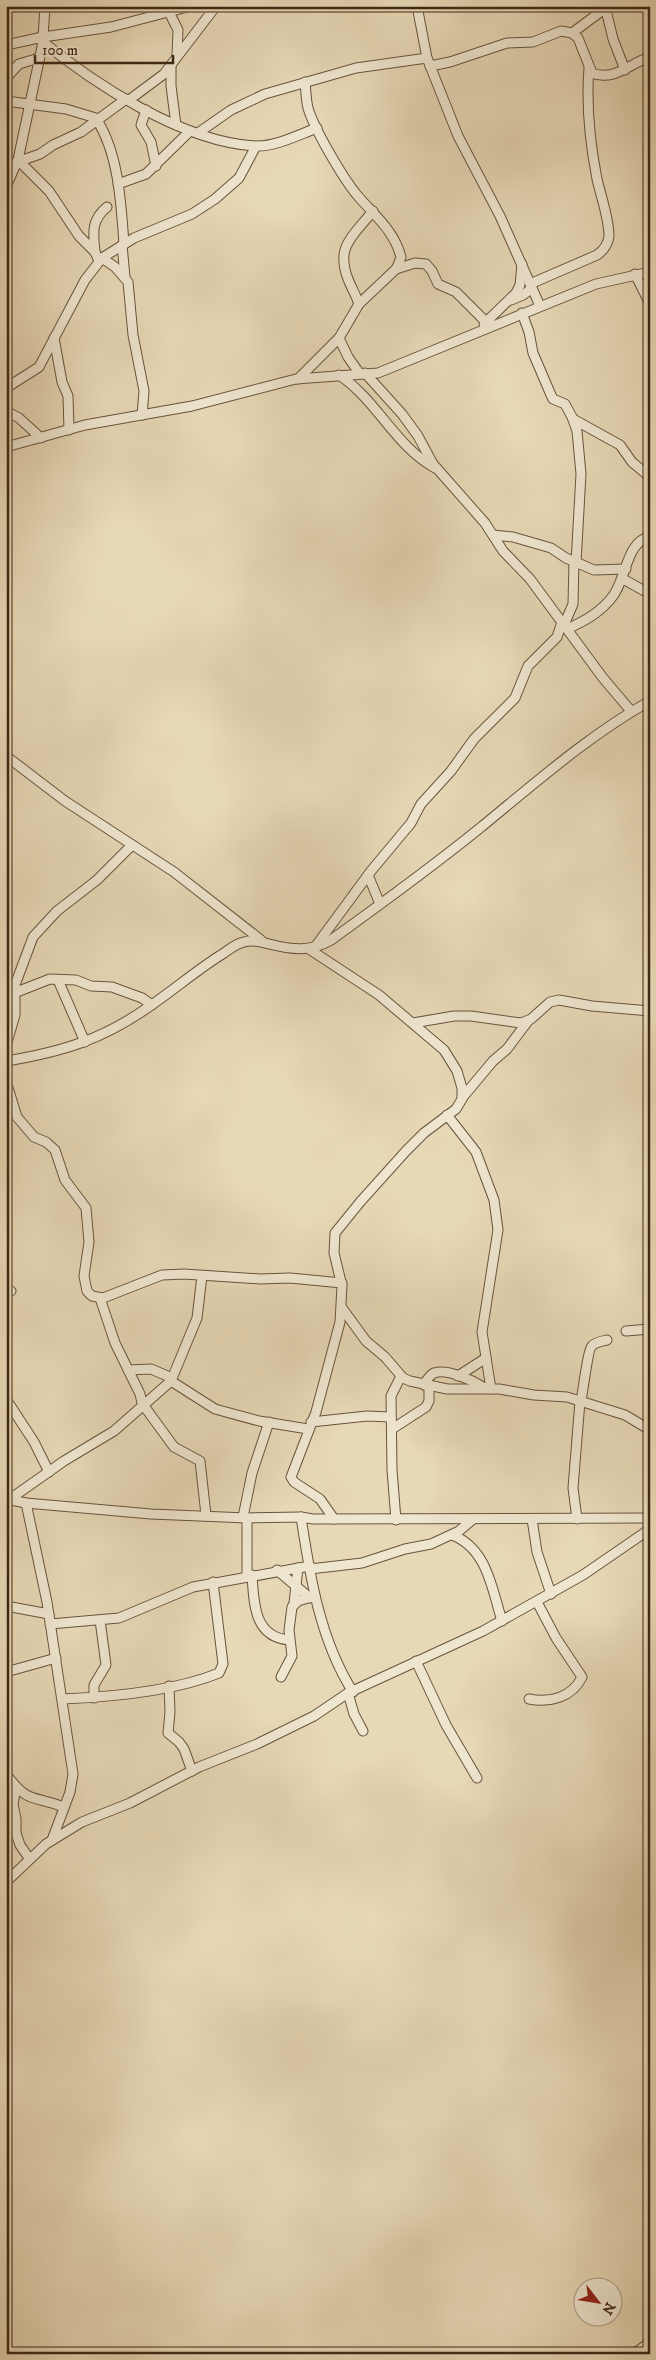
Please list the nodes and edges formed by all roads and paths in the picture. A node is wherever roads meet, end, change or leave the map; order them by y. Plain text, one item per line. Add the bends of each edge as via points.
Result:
1 (45, 6) edge
2 (191, 6) edge
3 (216, 6) edge
4 (418, 6) edge
5 (605, 6) edge
6 (171, 10) edge
7 (572, 33) junction
8 (41, 39) junction
9 (6, 45) edge
10 (177, 54) junction
11 (650, 57) edge
12 (39, 58) junction
13 (428, 62) junction
14 (171, 64) junction
15 (589, 68) junction
16 (625, 70) junction
17 (6, 78) edge
18 (305, 82) junction
19 (128, 99) junction
20 (6, 101) edge
21 (30, 105) junction
22 (146, 110) junction
23 (98, 120) junction
24 (176, 125) junction
25 (317, 128) junction
26 (194, 132) junction
27 (256, 146) junction
28 (19, 160) junction
29 (6, 166) edge
30 (156, 166) junction
31 (118, 184) junction
32 (6, 187) edge
33 (107, 207) dead end
34 (372, 211) junction
35 (123, 244) junction
36 (98, 257) junction
37 (522, 264) junction
38 (396, 269) junction
39 (650, 272) edge
40 (635, 274) junction
41 (125, 277) junction
42 (531, 286) junction
43 (510, 300) junction
44 (358, 304) junction
45 (650, 304) edge
46 (540, 306) junction
47 (522, 313) junction
48 (486, 322) junction
49 (478, 332) junction
50 (54, 338) junction
51 (338, 338) junction
52 (362, 374) junction
53 (339, 375) junction
54 (298, 379) junction
55 (6, 388) edge
56 (6, 411) edge
57 (142, 414) junction
58 (573, 419) junction
59 (69, 430) junction
60 (41, 438) junction
61 (6, 447) edge
62 (439, 470) junction
63 (650, 477) edge
64 (493, 535) junction
65 (650, 537) edge
66 (575, 563) junction
67 (626, 569) junction
68 (623, 579) junction
69 (650, 594) edge
70 (564, 625) junction
71 (650, 700) edge
72 (631, 711) junction
73 (6, 756) edge
74 (132, 845) junction
75 (368, 875) junction
76 (380, 904) junction
77 (264, 942) junction
78 (312, 948) junction
79 (58, 980) junction
80 (14, 993) junction
81 (152, 1005) junction
82 (650, 1011) edge
83 (528, 1021) junction
84 (413, 1023) junction
85 (85, 1042) junction
86 (6, 1046) edge
87 (6, 1061) edge
88 (6, 1081) edge
89 (462, 1098) junction
90 (447, 1115) junction
91 (202, 1276) junction
92 (342, 1283) junction
93 (100, 1298) junction
94 (342, 1308) junction
95 (650, 1329) edge
96 (626, 1331) dead end
97 (607, 1340) dead end
98 (486, 1358) junction
99 (128, 1370) junction
100 (401, 1376) junction
101 (458, 1376) junction
102 (172, 1379) junction
103 (426, 1386) junction
104 (489, 1389) junction
105 (6, 1399) edge
106 (580, 1401) junction
107 (144, 1406) junction
108 (391, 1417) junction
109 (269, 1422) junction
110 (310, 1425) junction
111 (392, 1429) junction
112 (650, 1430) edge
113 (49, 1472) junction
114 (8, 1499) edge
115 (26, 1503) junction
116 (206, 1515) junction
117 (301, 1516) junction
118 (245, 1518) junction
119 (650, 1518) edge
120 (334, 1519) junction
121 (532, 1519) junction
122 (577, 1519) junction
123 (396, 1520) junction
124 (472, 1520) junction
125 (650, 1529) edge
126 (452, 1535) junction
127 (298, 1568) junction
128 (310, 1568) junction
129 (277, 1570) junction
130 (249, 1575) junction
131 (213, 1582) junction
132 (295, 1584) junction
133 (551, 1594) junction
134 (313, 1597) junction
135 (537, 1602) junction
136 (294, 1603) junction
137 (6, 1606) edge
138 (49, 1614) junction
139 (100, 1620) junction
140 (502, 1621) junction
141 (50, 1624) junction
142 (289, 1640) junction
143 (56, 1658) junction
144 (416, 1661) junction
145 (6, 1672) edge
146 (281, 1677) dead end
147 (168, 1686) junction
148 (350, 1692) junction
149 (94, 1698) junction
150 (63, 1699) junction
151 (529, 1699) dead end
152 (363, 1730) dead end
153 (192, 1771) junction
154 (6, 1774) edge
155 (478, 1778) dead end
156 (16, 1788) junction
157 (64, 1807) junction
158 (52, 1840) junction
159 (29, 1858) junction
160 (6, 1882) edge
161 (650, 2342) edge
162 (634, 2354) edge

1 - 8 street
2 - 6 street
3 - 10 street
4 - 13 street
5 - 7 street
5 - 16 street
6 - 8 street via 111,27
6 - 10 street via 178,30
7 - 13 street via 561,31 533,42 500,44 450,62
7 - 15 street via 578,38
8 - 9 street
8 - 12 street
8 - 19 street via 78,68
10 - 14 street
11 - 16 street
12 - 17 street via 19,64
12 - 21 street
13 - 18 street via 356,68
13 - 37 street via 458,136
14 - 19 street via 153,84
14 - 24 street via 170,86
15 - 16 street via 592,74 604,76
15 - 42 street via 587,92 592,152 608,226 608,242 597,255
18 - 25 street via 308,108
18 - 26 street via 265,94
19 - 22 street
19 - 23 street
20 - 21 street
21 - 23 street via 66,109
21 - 28 street
22 - 24 street
22 - 30 street via 141,125 151,142
23 - 28 street via 40,154
23 - 31 street
24 - 26 street
25 - 27 street
25 - 34 street via 344,178
26 - 27 street
26 - 30 street
27 - 35 street via 239,178 215,199 192,214
28 - 29 street
28 - 32 street
28 - 36 street via 49,191 79,236
30 - 31 street via 146,174
31 - 35 street
33 - 36 street via 94,224
34 - 38 street via 384,223 399,250 400,262
34 - 44 street via 343,250 347,277
35 - 36 street
35 - 41 street
36 - 41 street
36 - 50 street
37 - 42 street
37 - 43 street via 520,285
38 - 44 street
38 - 48 street via 415,263 426,264 438,284 456,292
39 - 40 street
40 - 45 street
40 - 46 street via 596,284
41 - 57 street via 144,391
42 - 43 street via 519,298
42 - 46 street
43 - 48 street
44 - 51 street
46 - 47 street
47 - 49 street
47 - 58 street via 533,353 550,395 563,401
48 - 49 street
49 - 52 street via 378,373
50 - 55 street via 39,367
50 - 59 street via 62,382 68,396
51 - 52 street
51 - 54 street
52 - 53 street
52 - 62 street via 402,414
53 - 54 street
53 - 62 street via 360,391 420,459
54 - 57 street via 192,406
56 - 60 street
57 - 59 street
58 - 63 street via 620,445 632,462
58 - 66 street via 581,474
59 - 60 street
60 - 61 street
62 - 64 street
64 - 66 street via 551,548
64 - 70 street
65 - 67 street via 638,542
66 - 67 street via 594,570
66 - 70 street via 573,604
67 - 68 street
68 - 69 street
68 - 70 street via 604,607 588,620
70 - 72 street
70 - 75 street via 557,637 528,666 515,698 474,739
71 - 72 street
72 - 76 street
73 - 74 street via 25,773
74 - 77 street via 174,872
74 - 80 street via 97,880 56,911 33,937 16,978
75 - 76 street
75 - 78 street
76 - 78 street via 331,940
77 - 78 street via 291,950
77 - 81 street via 242,942
78 - 84 street
79 - 80 street via 50,979
79 - 81 street via 112,987
79 - 85 street
80 - 86 street via 15,1015
81 - 85 street
82 - 83 street via 554,1000
83 - 84 street via 515,1024 454,1016
83 - 89 street
84 - 89 street via 444,1050 457,1072
85 - 87 street via 58,1052
88 - 93 street via 17,1117 34,1137 55,1150 64,1180 86,1208 89,1242 84,1276 87,1291
89 - 90 street via 456,1109
90 - 92 street via 401,1156 335,1233 334,1253
90 - 98 street via 476,1152 494,1200 498,1230 483,1322
91 - 92 street
91 - 93 street via 162,1275
91 - 102 street via 197,1318
92 - 94 street
93 - 99 street
94 - 100 street via 366,1341
94 - 110 street
95 - 96 street
97 - 106 street via 594,1343 588,1350 587,1373
98 - 101 street
98 - 104 street
99 - 102 street via 151,1369
99 - 107 street
100 - 103 street
100 - 108 street via 391,1396
101 - 103 street via 434,1373
101 - 104 street
102 - 107 street
102 - 109 street via 215,1409
103 - 104 street
103 - 111 street via 429,1401 426,1407
104 - 106 street
105 - 113 street
106 - 112 street via 625,1415
106 - 122 street via 573,1488
107 - 113 street via 114,1431
107 - 116 street via 174,1447 200,1461
108 - 110 street via 367,1416
108 - 111 street
109 - 110 street
109 - 118 street via 252,1473
110 - 120 street via 291,1477 320,1500
111 - 123 street
113 - 114 street
114 - 115 street
115 - 116 street via 151,1514
115 - 138 street
116 - 118 street
117 - 118 street
117 - 120 street
117 - 128 street
118 - 130 street
119 - 122 street
120 - 123 street
121 - 122 street
121 - 124 street
121 - 133 street via 537,1552
123 - 124 street
124 - 126 street
125 - 133 street
126 - 128 street via 362,1563
126 - 140 street via 465,1540 485,1565
127 - 128 street
127 - 129 street
127 - 132 street
128 - 134 street
129 - 130 street
129 - 132 street
130 - 131 street
130 - 142 street via 263,1627 272,1637
131 - 139 street via 118,1618
131 - 147 street via 222,1669 207,1678
132 - 134 street
132 - 136 street
133 - 135 street
134 - 136 street
134 - 148 street via 330,1649
135 - 140 street
135 - 151 street via 582,1677 568,1693 552,1701
136 - 142 street
137 - 138 street
138 - 141 street
139 - 141 street
139 - 149 street via 106,1666 94,1685
140 - 144 street
141 - 143 street
142 - 146 street via 292,1656
143 - 145 street
143 - 150 street
144 - 148 street
144 - 155 street via 446,1725
147 - 149 street
147 - 153 street via 168,1733 184,1749
148 - 152 street via 354,1714
148 - 153 street via 314,1716
149 - 150 street
150 - 157 street via 73,1774
153 - 158 street via 130,1803 82,1822
154 - 156 street
156 - 157 street via 28,1797
156 - 159 street via 13,1804 16,1833
157 - 158 street
158 - 159 street
159 - 160 street
161 - 162 street

